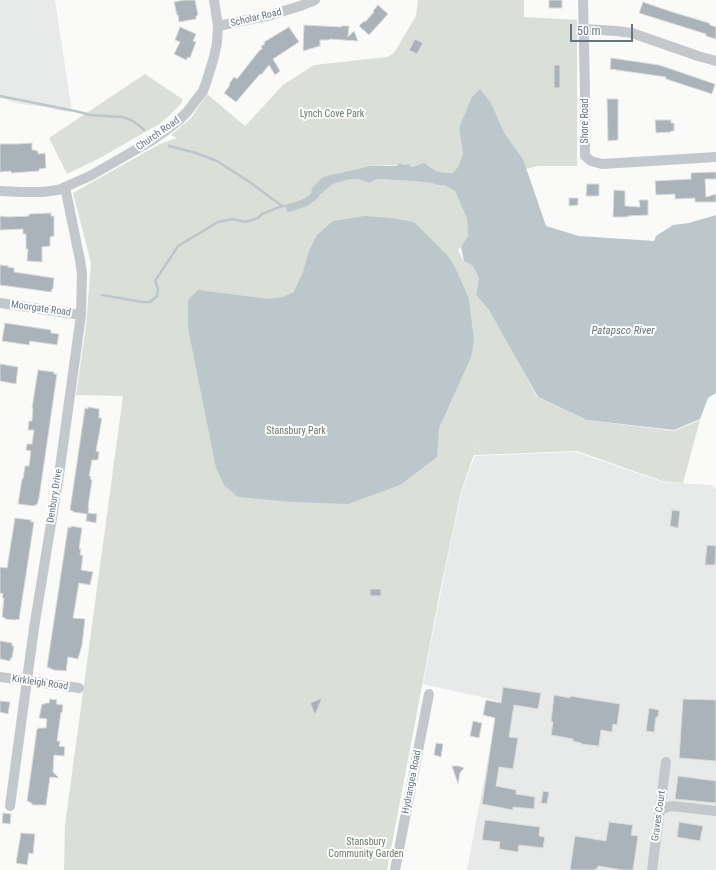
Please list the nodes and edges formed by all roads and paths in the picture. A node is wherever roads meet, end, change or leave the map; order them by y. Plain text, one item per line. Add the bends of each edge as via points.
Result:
1 (214, 0) edge
2 (315, 0) edge
3 (583, 0) edge
4 (218, 26) junction
5 (584, 29) junction
6 (716, 61) edge
7 (716, 157) edge
8 (65, 187) junction
9 (0, 190) edge
10 (0, 303) edge
11 (81, 315) junction
12 (0, 677) edge
13 (27, 681) junction
14 (79, 688) dead end
15 (429, 694) dead end
16 (666, 762) dead end
17 (10, 806) dead end
18 (660, 809) junction
19 (716, 811) edge
20 (395, 870) edge
21 (652, 870) edge

1 - 4 street, Church Road
2 - 4 street, Scholar Road via 271,15
3 - 5 street, Shore Road
4 - 8 street, Church Road via 217,43 206,83 187,112 151,141 90,176
5 - 6 street via 632,33
5 - 7 street, Shore Road via 585,156 602,164
8 - 9 street, Church Road via 42,192
8 - 11 street, Denbury Drive via 82,274
10 - 11 street, Moorgate Road
11 - 13 street, Denbury Drive
12 - 13 street, Kirkleigh Road
13 - 14 street, Kirkleigh Road
13 - 17 street, Denbury Drive
15 - 20 street, Hydrangea Road
16 - 18 street, Graves Court
18 - 19 street via 672,806
18 - 21 street, Graves Court

